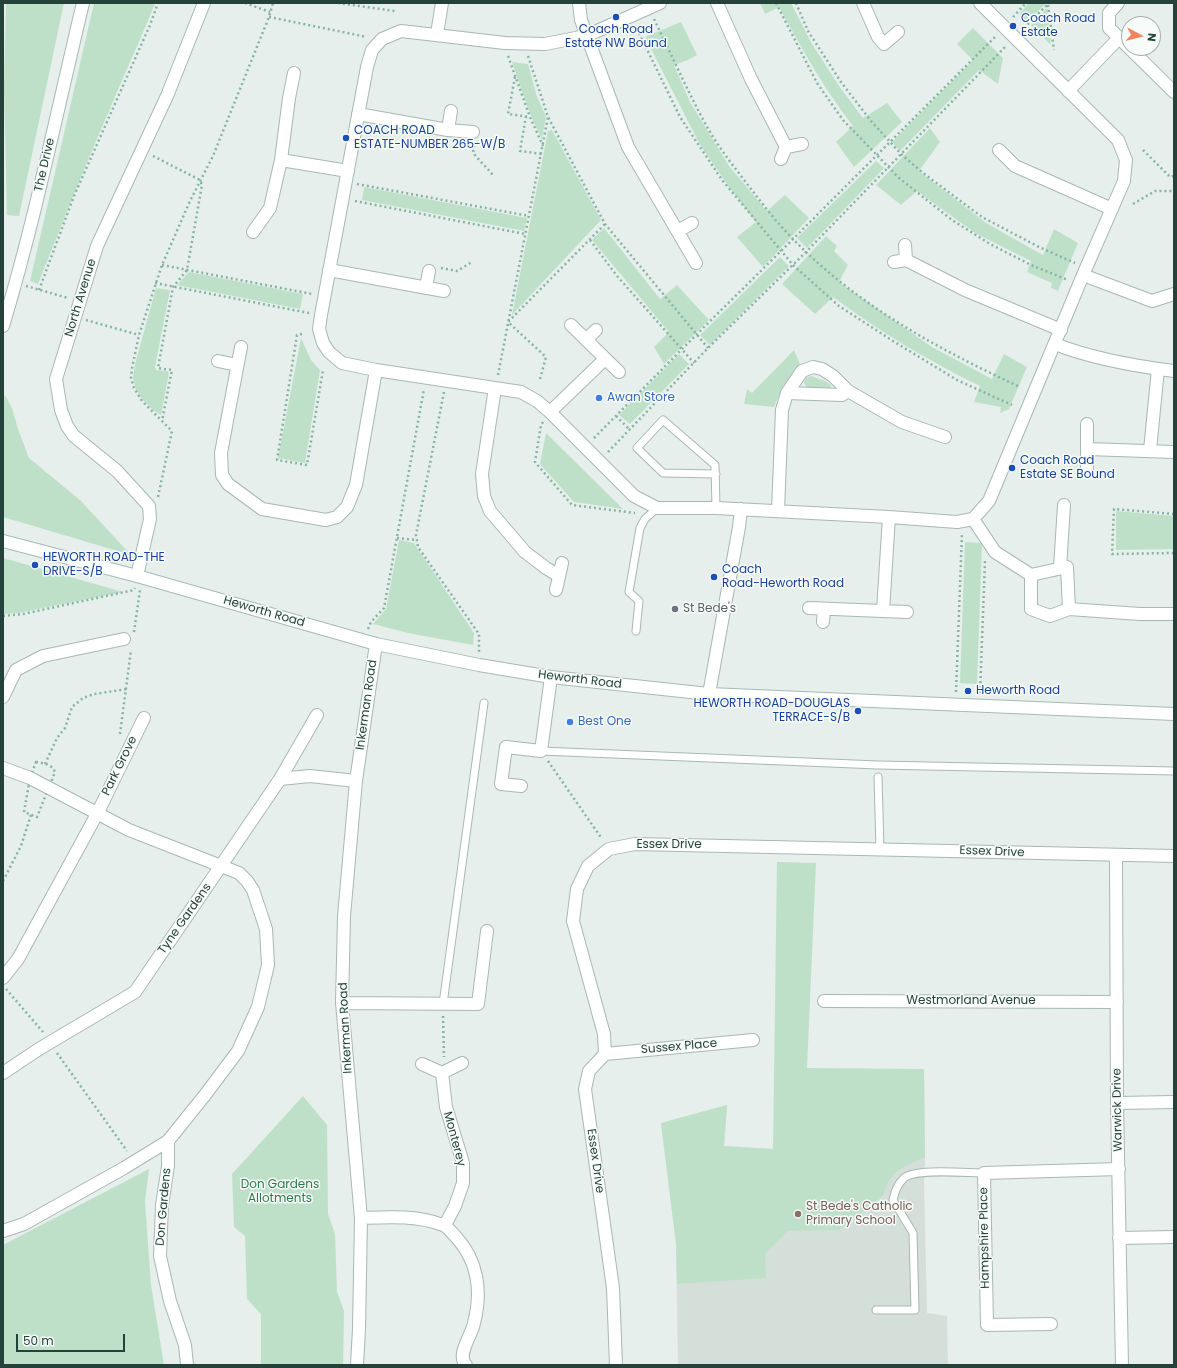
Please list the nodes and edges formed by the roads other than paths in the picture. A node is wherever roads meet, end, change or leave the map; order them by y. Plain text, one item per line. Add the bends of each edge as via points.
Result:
1 (83, 3) edge
2 (204, 3) edge
3 (442, 3) edge
4 (579, 3) edge
5 (717, 3) edge
6 (863, 3) edge
7 (980, 3) edge
8 (1118, 3) edge
9 (654, 5) edge
10 (898, 32) dead end
11 (437, 34) junction
12 (586, 36) junction
13 (1119, 38) junction
14 (294, 73) dead end
15 (1068, 91) junction
16 (1174, 92) edge
17 (451, 111) dead end
18 (358, 114) junction
19 (448, 130) junction
20 (473, 132) road end
21 (802, 144) dead end
22 (786, 147) junction
23 (999, 150) dead end
24 (781, 159) dead end
25 (281, 160) junction
26 (346, 176) junction
27 (1112, 209) junction
28 (692, 223) dead end
29 (678, 231) junction
30 (253, 232) dead end
31 (906, 245) dead end
32 (696, 263) dead end
33 (329, 270) junction
34 (429, 271) road end
35 (1083, 276) junction
36 (426, 288) junction
37 (444, 291) dead end
38 (1174, 294) edge
39 (571, 325) dead end
40 (3, 326) edge
41 (596, 330) dead end
42 (1061, 330) junction
43 (586, 340) junction
44 (1055, 344) junction
45 (241, 347) dead end
46 (605, 359) junction
47 (218, 361) dead end
48 (237, 365) junction
49 (1158, 369) junction
50 (376, 370) junction
51 (1174, 371) edge
52 (619, 372) dead end
53 (496, 388) junction
54 (848, 391) junction
55 (787, 393) junction
56 (550, 412) junction
57 (1087, 424) dead end
58 (945, 437) dead end
59 (1088, 449) junction
60 (1150, 450) junction
61 (1174, 452) edge
62 (1087, 471) dead end
63 (716, 474) junction
64 (1064, 505) dead end
65 (656, 508) junction
66 (716, 508) junction
67 (741, 509) junction
68 (778, 511) junction
69 (889, 517) junction
70 (968, 520) junction
71 (3, 541) edge
72 (562, 563) dead end
73 (1060, 568) junction
74 (1030, 575) junction
75 (559, 576) junction
76 (139, 577) junction
77 (556, 590) dead end
78 (809, 608) dead end
79 (824, 609) junction
80 (1069, 609) junction
81 (883, 611) junction
82 (907, 612) dead end
83 (1174, 614) edge
84 (823, 622) dead end
85 (636, 631) dead end
86 (124, 639) road end
87 (370, 642) junction
88 (551, 677) junction
89 (709, 694) junction
90 (3, 697) edge
91 (484, 702) dead end
92 (1174, 714) edge
93 (316, 715) dead end
94 (144, 718) dead end
95 (541, 751) junction
96 (3, 768) edge
97 (1174, 771) edge
98 (878, 777) dead end
99 (280, 778) junction
100 (356, 781) junction
101 (521, 786) dead end
102 (97, 814) junction
103 (880, 849) junction
104 (1116, 856) junction
105 (1174, 856) edge
106 (222, 865) junction
107 (487, 931) dead end
108 (4, 981) edge
109 (824, 1001) dead end
110 (1117, 1002) junction
111 (342, 1003) junction
112 (443, 1004) junction
113 (753, 1040) dead end
114 (605, 1054) junction
115 (462, 1063) dead end
116 (422, 1064) dead end
117 (3, 1073) edge
118 (442, 1073) junction
119 (1174, 1102) edge
120 (1117, 1103) junction
121 (168, 1141) junction
122 (1118, 1169) junction
123 (984, 1173) junction
124 (361, 1218) junction
125 (445, 1225) junction
126 (3, 1231) edge
127 (1174, 1237) edge
128 (1119, 1238) junction
129 (876, 1310) dead end
130 (1051, 1324) dead end
131 (464, 1360) edge
132 (187, 1365) edge
133 (357, 1365) edge
134 (453, 1365) edge
135 (616, 1365) edge
136 (1122, 1365) edge

1 - 40 street, The Drive via 16,282
2 - 76 street, North Avenue via 167,96 97,246 56,379 67,426 74,436 117,472 149,506 150,519
3 - 11 street
4 - 12 street
5 - 22 street via 751,79
6 - 10 street via 878,37 884,44
7 - 15 street
8 - 13 street via 1108,13 1109,28
9 - 12 street
11 - 12 street via 526,44 545,44
11 - 18 street via 401,31 382,39 372,50
12 - 29 street via 628,147
13 - 15 street
13 - 16 street
14 - 25 street
15 - 27 street via 1118,140 1126,160 1124,180
17 - 19 street
18 - 19 street
18 - 26 street
19 - 20 street
21 - 22 street
22 - 24 street
23 - 27 street via 1015,166
25 - 26 street
25 - 30 street via 270,208
26 - 33 street
27 - 35 street
28 - 29 street
29 - 32 street
31 - 42 street via 900,261
33 - 36 street
33 - 50 street via 319,329 323,343 342,363
34 - 36 street
35 - 38 street via 1152,301
35 - 42 street
36 - 37 street
39 - 43 street
41 - 43 street
42 - 44 street
43 - 46 street
44 - 49 street via 1111,361
44 - 70 street via 989,501
45 - 48 street
46 - 52 street
46 - 56 street
47 - 48 street
48 - 50 street via 221,453 222,475 228,484 262,509 326,520 337,516 348,507 356,485
49 - 51 street
49 - 60 street
50 - 53 street
53 - 56 street via 521,392
53 - 75 street via 482,474 484,496 490,511 525,552
54 - 55 street via 842,395
54 - 55 street via 833,376 813,367 802,371
54 - 58 street via 902,422
55 - 68 street via 782,410
56 - 65 street via 634,496
57 - 59 street
59 - 60 street
59 - 62 street
60 - 61 street
63 - 63 lane via 716,465 663,420 637,448 663,473
63 - 66 lane
64 - 73 street
65 - 66 street
65 - 85 lane via 645,519 638,535 629,592 639,602
66 - 67 street
67 - 68 street
67 - 89 street
68 - 69 street
69 - 70 street via 957,522
69 - 81 street
70 - 74 street via 986,538 995,552
71 - 76 street, Heworth Road
72 - 75 street
73 - 74 street
73 - 80 street via 1067,567
74 - 80 street via 1031,609 1050,616
75 - 77 street
76 - 87 street, Heworth Road
78 - 79 street
79 - 81 street
79 - 84 street
80 - 83 street
81 - 82 street
86 - 90 street via 43,656 16,670
87 - 88 street, Heworth Road
87 - 100 street, Inkerman Road
88 - 89 street, Heworth Road
88 - 95 street
89 - 92 street, Heworth Road
91 - 112 lane
93 - 99 street, Tyne Gardens
94 - 102 street, Park Grove
95 - 97 lane via 878,765
95 - 101 street via 506,747 500,784
96 - 102 street via 30,778
98 - 103 lane
99 - 100 street via 310,776
99 - 106 street, Tyne Gardens
100 - 111 street, Inkerman Road via 344,916
102 - 106 street via 129,830
102 - 108 street, Park Grove
103 - 104 street, Essex Drive
103 - 114 street, Essex Drive via 635,844 609,849 588,866 577,890 573,921 604,1034
104 - 105 street, Essex Drive
104 - 110 street, Warwick Drive
106 - 117 street, Tyne Gardens via 135,992
106 - 121 street via 239,872 253,890 266,929 268,965 258,1007 238,1051
107 - 112 street via 478,1004
109 - 110 street, Westmorland Avenue
110 - 120 street, Warwick Drive
111 - 112 street
111 - 124 street, Inkerman Road
113 - 114 street, Sussex Place
114 - 135 street, Essex Drive via 589,1071 585,1089 613,1288
115 - 118 street
116 - 118 street
118 - 125 street, Monterey via 446,1107 463,1163 463,1183
119 - 120 street
120 - 122 street, Warwick Drive
121 - 126 street via 24,1224
121 - 132 street, Don Gardens via 160,1256 170,1301 185,1345
122 - 123 street, Hampshire Place
122 - 128 street, Warwick Drive
123 - 129 lane via 912,1174 904,1177 896,1187 893,1200 913,1233 915,1310
123 - 130 street, Hampshire Place via 987,1325
124 - 125 street via 396,1217
124 - 133 street, Inkerman Road
125 - 131 street via 464,1246 474,1265 478,1281 474,1324
127 - 128 street
128 - 136 street, Warwick Drive
131 - 134 street

